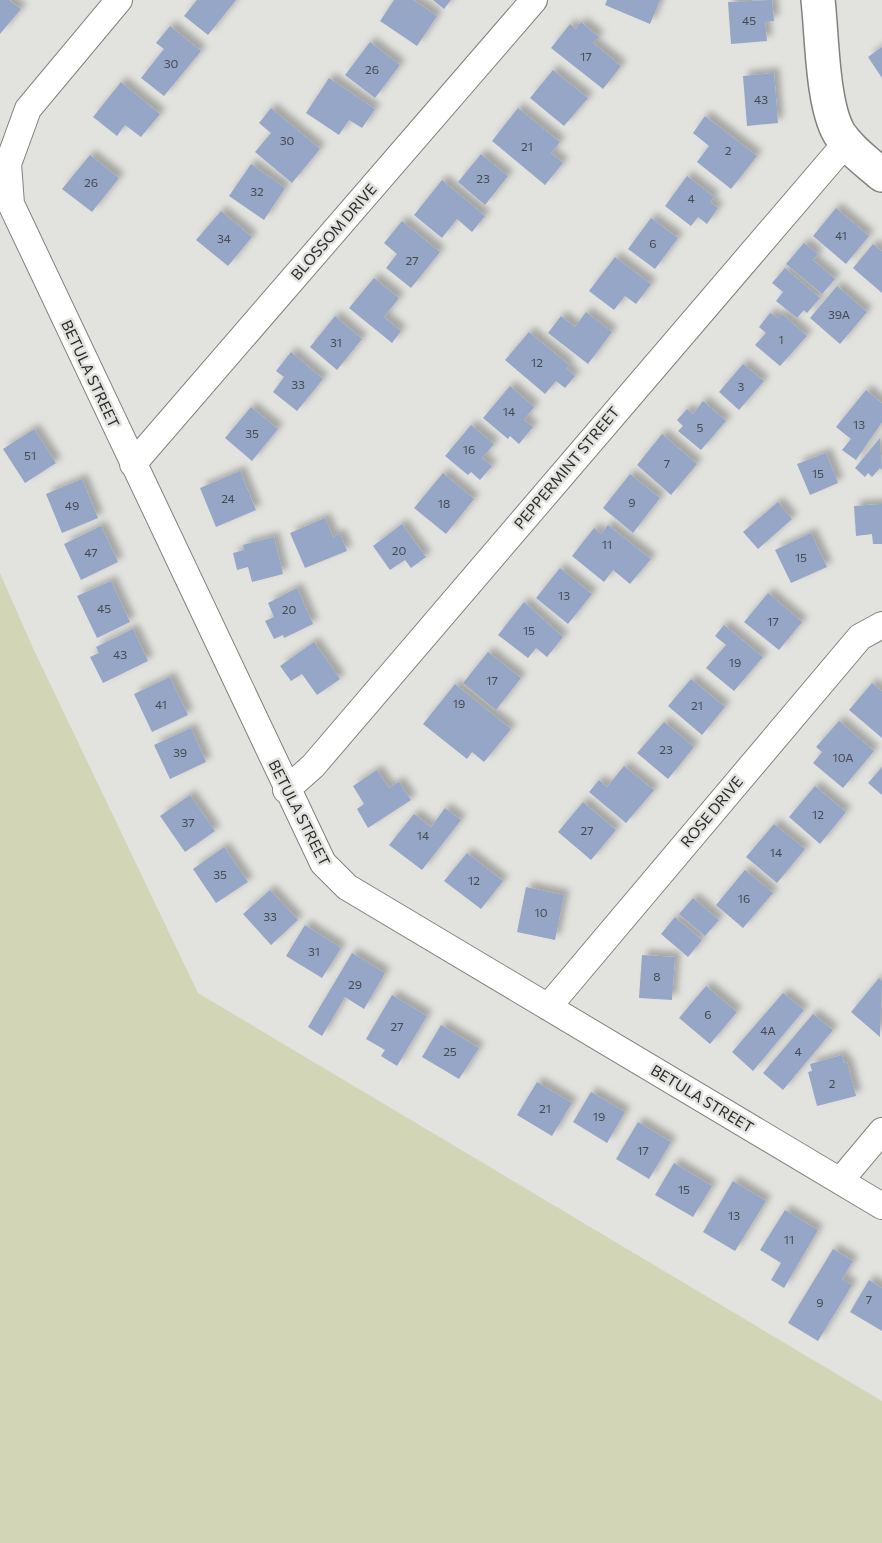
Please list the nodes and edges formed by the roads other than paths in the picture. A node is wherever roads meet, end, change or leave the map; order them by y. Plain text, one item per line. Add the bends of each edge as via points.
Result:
1 (119, 0) edge
2 (534, 0) edge
3 (818, 0) edge
4 (846, 143) junction
5 (4, 164) edge
6 (882, 175) edge
7 (133, 464) junction
8 (882, 625) edge
9 (286, 790) junction
10 (549, 1007) junction
11 (882, 1131) edge
12 (840, 1181) junction
13 (882, 1206) edge

1 - 5 street, BETULA STREET via 28,109
2 - 7 street, BLOSSOM DRIVE
3 - 4 street via 829,98
4 - 6 street
4 - 9 street, PEPPERMINT STREET via 313,766
5 - 7 street, BETULA STREET via 11,204
7 - 9 street, BETULA STREET
8 - 10 street, ROSE DRIVE via 860,637
9 - 10 street, BETULA STREET via 313,847 336,879
10 - 12 street, BETULA STREET
11 - 12 street
12 - 13 street, BETULA STREET

